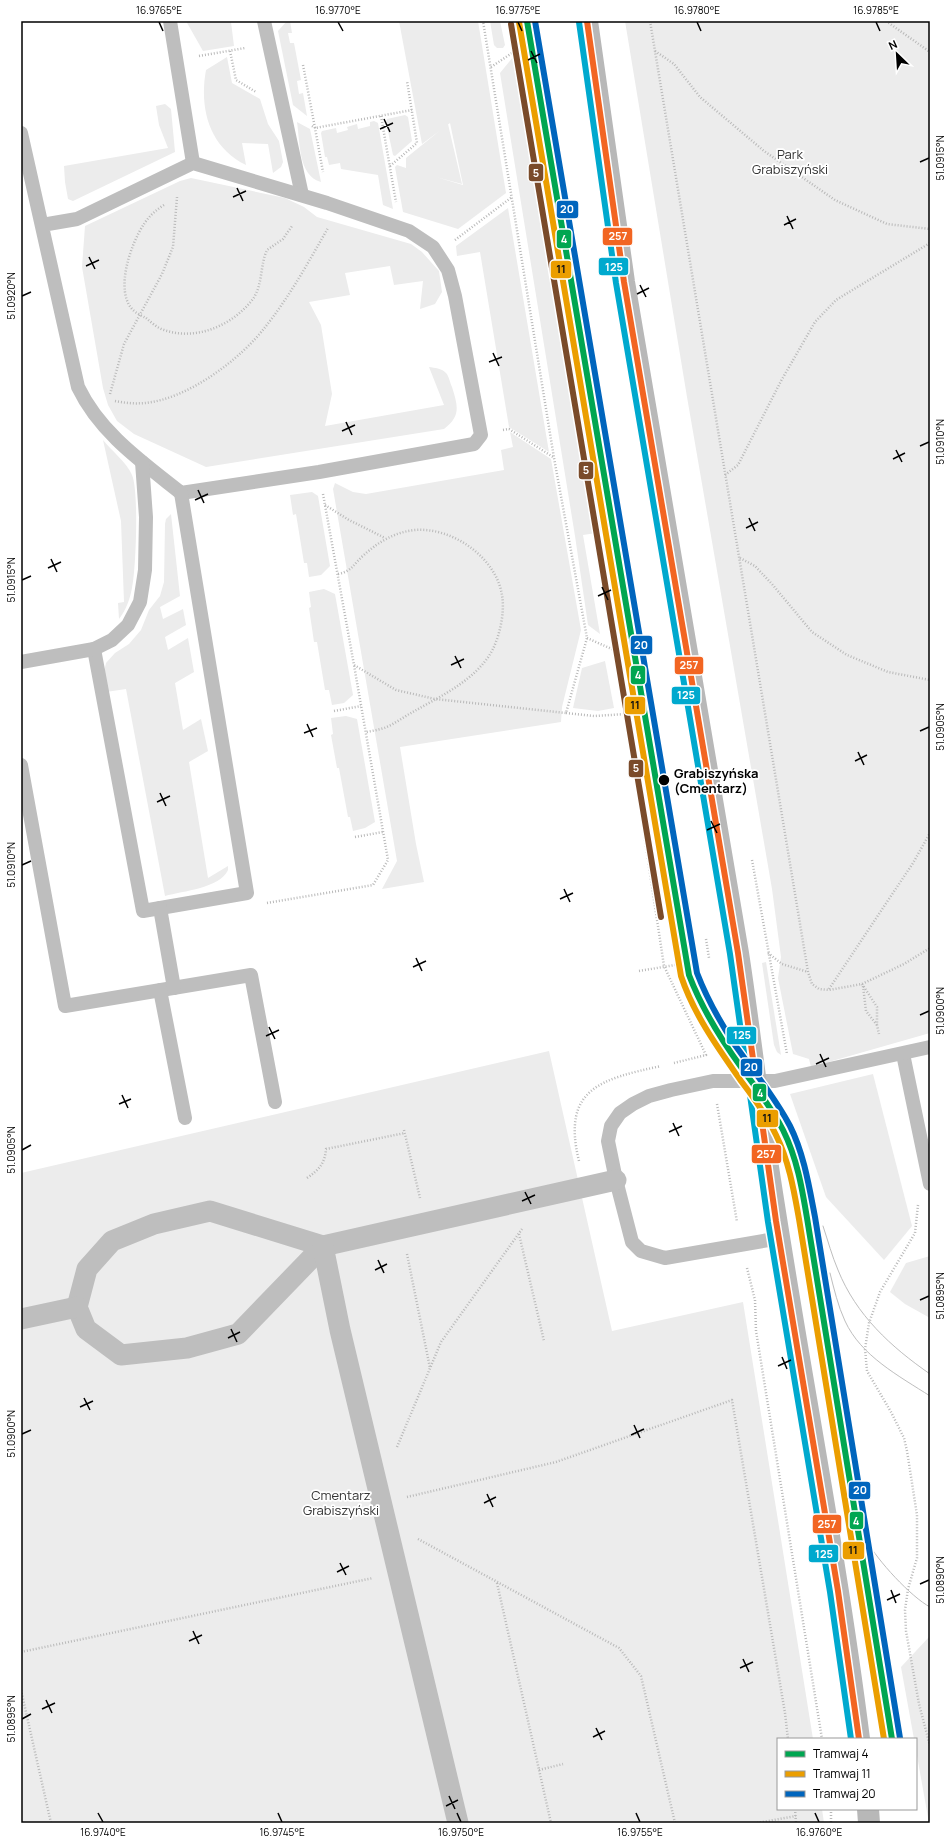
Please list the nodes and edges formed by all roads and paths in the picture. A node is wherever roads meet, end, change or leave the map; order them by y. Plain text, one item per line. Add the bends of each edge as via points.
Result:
1 (170, 21) edge
2 (264, 21) edge
3 (483, 21) edge
4 (513, 21) edge
5 (587, 21) edge
6 (650, 21) edge
7 (886, 21) edge
8 (270, 43) junction
9 (655, 50) junction
10 (930, 52) edge
11 (177, 60) junction
12 (303, 65) dead end
13 (491, 67) junction
14 (406, 81) dead end
15 (412, 110) junction
16 (381, 116) junction
17 (315, 128) junction
18 (21, 133) edge
19 (193, 163) junction
20 (389, 166) junction
21 (175, 172) junction
22 (302, 195) junction
23 (512, 197) junction
24 (177, 198) junction
25 (172, 200) dead end
26 (166, 203) dead end
27 (335, 206) junction
28 (42, 225) junction
29 (292, 226) dead end
30 (930, 228) edge
31 (402, 229) junction
32 (930, 243) edge
33 (437, 253) junction
34 (139, 314) junction
35 (481, 435) junction
36 (554, 458) junction
37 (142, 462) junction
38 (319, 472) junction
39 (725, 475) junction
40 (181, 493) junction
41 (325, 505) junction
42 (385, 538) junction
43 (740, 558) junction
44 (338, 574) junction
45 (587, 638) junction
46 (94, 649) junction
47 (21, 662) edge
48 (354, 665) junction
49 (930, 680) edge
50 (435, 699) junction
51 (362, 706) junction
52 (334, 711) dead end
53 (566, 713) junction
54 (626, 714) junction
55 (366, 732) junction
56 (21, 765) edge
57 (383, 832) junction
58 (930, 833) edge
59 (355, 837) dead end
60 (247, 893) junction
61 (160, 908) junction
62 (930, 948) edge
63 (681, 964) dead end
64 (664, 966) junction
65 (639, 971) dead end
66 (808, 972) junction
67 (862, 984) junction
68 (174, 988) junction
69 (160, 990) junction
70 (829, 990) junction
71 (877, 1025) junction
72 (930, 1047) edge
73 (903, 1054) junction
74 (886, 1058) junction
75 (671, 1064) dead end
76 (794, 1077) junction
77 (756, 1081) junction
78 (716, 1099) dead end
79 (274, 1102) dead end
80 (185, 1118) dead end
81 (307, 1178) dead end
82 (616, 1180) junction
83 (930, 1184) edge
84 (542, 1197) junction
85 (917, 1200) dead end
86 (425, 1223) junction
87 (402, 1228) junction
88 (519, 1234) junction
89 (780, 1238) junction
90 (742, 1244) junction
91 (322, 1246) junction
92 (77, 1307) junction
93 (21, 1318) edge
94 (544, 1341) dead end
95 (431, 1369) junction
96 (382, 1504) junction
97 (398, 1573) junction
98 (497, 1583) junction
99 (21, 1652) edge
100 (21, 1690) edge
101 (788, 1738) edge
102 (822, 1738) edge
103 (859, 1738) edge
104 (930, 1746) edge
105 (563, 1764) dead end
106 (539, 1770) junction
107 (795, 1810) edge
108 (831, 1810) edge
109 (868, 1810) edge
110 (796, 1816) junction
111 (51, 1823) edge
112 (458, 1823) edge
113 (551, 1823) edge
114 (675, 1823) edge
115 (757, 1823) edge
116 (796, 1823) edge
117 (831, 1823) edge
118 (869, 1823) edge

1 - 11 lane
2 - 8 lane
3 - 13 path
4 - 13 path via 518,49
5 - 77 main road via 624,282 726,877
6 - 9 path
7 - 10 path
8 - 11 path
8 - 22 lane
9 - 30 path via 674,64 700,97 764,151 834,200 887,224
9 - 39 path
11 - 19 lane
12 - 17 path
13 - 23 path
14 - 15 path
15 - 16 path
15 - 20 path via 417,144
16 - 17 path
16 - 20 path
17 - 27 path
18 - 28 lane
19 - 21 lane
19 - 22 lane
20 - 31 path
21 - 24 path via 178,184
21 - 28 lane via 78,219
22 - 27 lane
23 - 33 path
23 - 36 path
24 - 25 path
24 - 34 path via 172,247 162,274
26 - 34 path via 144,222 129,254 125,286 127,300
27 - 31 lane
27 - 34 path via 304,269 266,326 242,352 216,373 190,388 162,399 146,403 108,400 124,344
28 - 37 lane via 78,387 89,408 106,429
29 - 34 path via 284,239 267,250 260,283 253,299 227,323 199,333 176,333 162,330
31 - 33 lane via 433,247
32 - 39 path via 836,300 815,322 738,465
33 - 35 lane via 448,270 455,296
35 - 36 path via 509,429
35 - 38 lane via 474,444
36 - 45 path
37 - 40 lane
37 - 46 lane via 146,517 145,570 140,602 128,626 112,640
38 - 40 lane
38 - 41 path
39 - 43 path
40 - 60 lane
41 - 42 path
41 - 44 path
42 - 44 path via 363,555 348,572
42 - 50 path via 414,530 437,532 456,538 484,559 495,576 502,594 503,612 493,648 481,666 460,684
43 - 49 path via 759,570 812,632 847,655 888,672
43 - 66 path
44 - 48 path
45 - 53 path
45 - 54 path via 614,650
46 - 47 lane
46 - 61 lane via 143,911
48 - 50 path via 396,690
48 - 51 path
50 - 53 path
50 - 55 path via 386,728
51 - 52 path
51 - 55 path
53 - 54 path via 594,716
54 - 64 path
55 - 57 path
56 - 69 lane via 65,1006
57 - 59 path
57 - 60 path via 388,860 373,885 259,904
58 - 70 path
60 - 61 lane
61 - 68 lane
62 - 67 path
63 - 64 path
64 - 65 path
64 - 75 path via 706,1055
66 - 70 path via 812,984 819,990
66 - 76 path via 782,964 768,953 787,1054
67 - 70 path
67 - 71 path via 866,1011
67 - 71 path via 877,1007
68 - 69 lane
68 - 79 lane via 251,975
69 - 80 lane
71 - 74 path
72 - 73 lane
73 - 74 lane
73 - 83 lane
74 - 76 lane
76 - 77 lane
77 - 82 lane via 713,1081 671,1090 649,1096 620,1113 612,1126 608,1141
77 - 89 main road
78 - 90 path
81 - 86 path via 326,1159 326,1149 404,1131
82 - 84 street
82 - 90 lane via 632,1242 641,1251 665,1258
84 - 86 street
84 - 88 path
85 - 104 path via 919,1208 915,1233 880,1292 869,1323 865,1350 867,1371 904,1438 907,1451 917,1515 917,1558 908,1589 906,1631 919,1704
86 - 87 street
87 - 91 street
87 - 95 path
88 - 94 path
88 - 95 path via 441,1342
89 - 90 lane
89 - 103 main road via 848,1647
90 - 102 path via 754,1300 756,1331
91 - 92 street via 210,1210 154,1224 112,1241 87,1269
91 - 92 street via 238,1334 187,1348 122,1355 86,1329
91 - 96 street
92 - 93 street
95 - 96 path
96 - 97 street
96 - 98 path
96 - 101 path via 556,1462 732,1400
97 - 99 path
97 - 112 street
98 - 106 path
98 - 114 path via 620,1648 641,1676
100 - 111 path
105 - 106 path
106 - 113 path
107 - 110 path
108 - 117 path
109 - 118 main road
110 - 115 path
110 - 116 path

